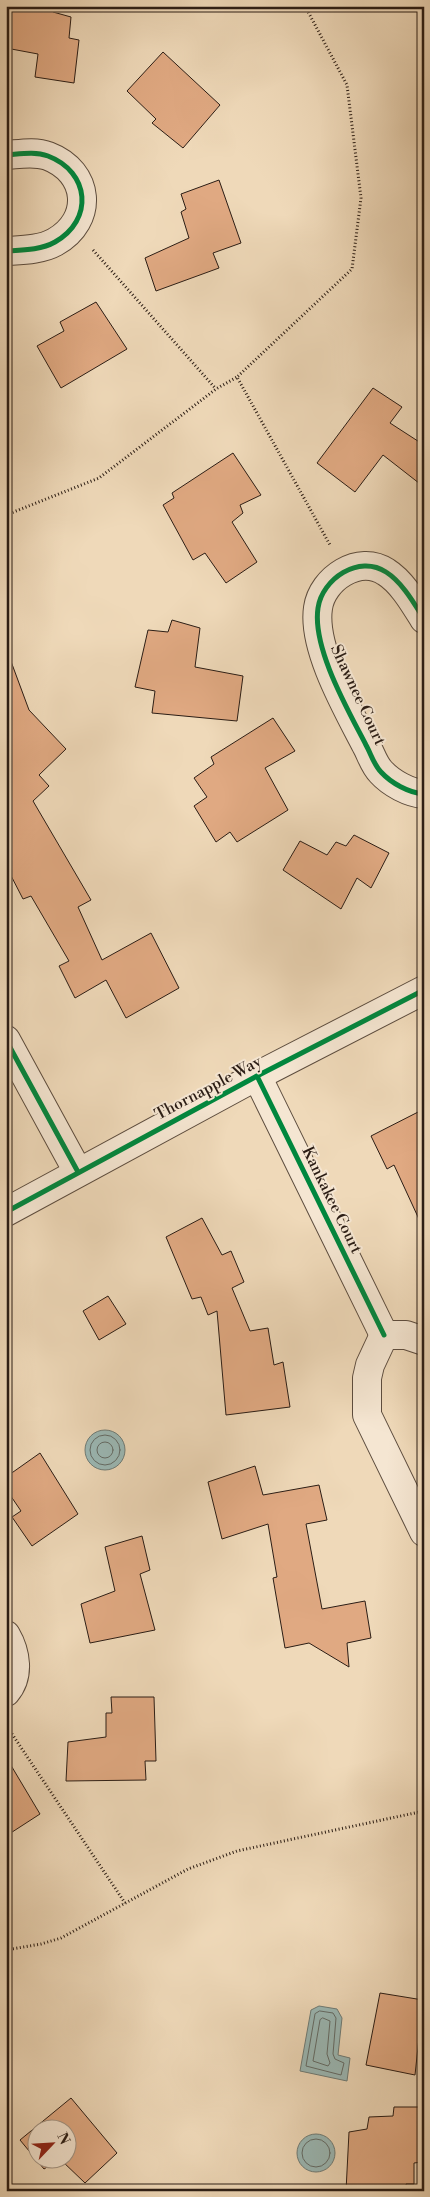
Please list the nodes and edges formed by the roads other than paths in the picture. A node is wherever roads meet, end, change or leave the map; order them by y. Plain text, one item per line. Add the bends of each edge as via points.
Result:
1 (6, 155) edge
2 (6, 251) edge
3 (424, 619) edge
4 (424, 794) edge
5 (424, 990) edge
6 (6, 1040) edge
7 (257, 1076) junction
8 (78, 1172) junction
9 (6, 1212) edge
10 (384, 1335) junction
11 (424, 1341) edge
12 (424, 1532) edge
13 (6, 1635) edge
14 (6, 1692) edge

1 - 2 street via 36,153 49,156 72,174 81,189 83,204 79,219 54,243 36,249
3 - 4 street, Shawnee Court via 402,587 385,571 364,565 339,574 326,587 318,606 317,626 321,648 350,715 380,772 400,787
5 - 7 street, Thornapple Way
6 - 8 street
7 - 8 street, Thornapple Way
7 - 10 street, Kankakee Court
8 - 9 street, Thornapple Way
10 - 11 street via 406,1335
10 - 12 street via 367,1378 366,1416
13 - 14 street via 16,1660 14,1676

